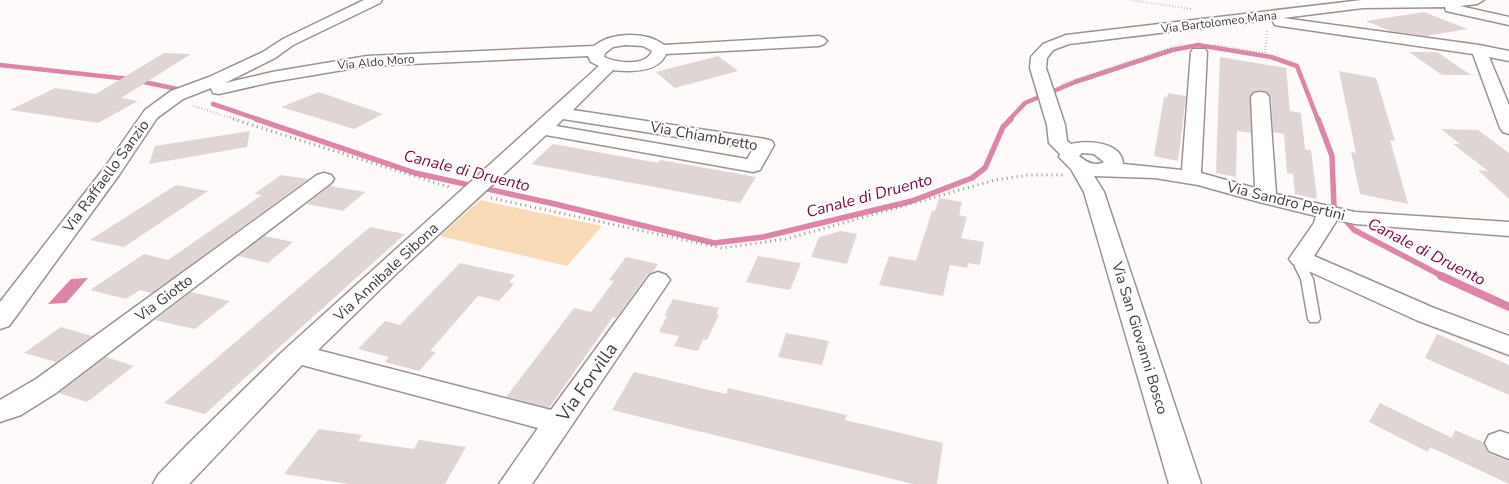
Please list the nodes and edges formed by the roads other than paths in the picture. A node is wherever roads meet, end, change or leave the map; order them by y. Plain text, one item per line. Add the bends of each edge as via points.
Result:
1 (375, 0) edge
2 (1417, 0) edge
3 (1476, 0) edge
4 (1433, 4) junction
5 (1251, 18) junction
6 (1509, 21) edge
7 (819, 41) dead end
8 (1200, 46) road end
9 (660, 50) junction
10 (1479, 50) junction
11 (597, 51) junction
12 (1509, 56) edge
13 (610, 65) junction
14 (1260, 98) dead end
15 (160, 108) junction
16 (560, 113) junction
17 (544, 128) junction
18 (1509, 128) edge
19 (1091, 165) junction
20 (1191, 178) junction
21 (324, 179) dead end
22 (1266, 198) junction
23 (1331, 214) junction
24 (1509, 229) edge
25 (1301, 259) junction
26 (658, 280) dead end
27 (1314, 319) dead end
28 (0, 320) edge
29 (1509, 346) edge
30 (298, 354) junction
31 (0, 411) edge
32 (559, 423) junction
33 (169, 484) edge
34 (515, 484) edge
35 (1185, 484) edge

1 - 15 street, Via Raffaello Sanzio via 288,42 261,59 176,95
2 - 4 street
3 - 4 street, Via Bartolomeo Mana
4 - 5 street, Via Bartolomeo Mana via 1363,4
4 - 6 street
5 - 10 street
5 - 19 street, Via Bartolomeo Mana via 1066,40 1048,47 1039,57 1038,68 1056,125 1058,143
7 - 9 street
8 - 20 street
9 - 11 street via 648,42 625,40
9 - 13 street via 658,57 646,64
10 - 12 street
10 - 18 street
11 - 13 street via 597,59
11 - 15 street, Via Aldo Moro via 367,60 272,77
13 - 16 street, Via Annibale Sibona
14 - 22 street
15 - 28 street, Via Raffaello Sanzio via 150,114 112,171
16 - 17 street, Via Annibale Sibona
16 - 17 street, Via Chiambretto via 765,146 753,166
17 - 30 street, Via Annibale Sibona
19 - 20 street, Via Sandro Pertini
19 - 35 street, Via San Giovanni Bosco
20 - 22 street, Via Sandro Pertini
21 - 31 street, Via Giotto via 46,386
22 - 23 street, Via Sandro Pertini
23 - 24 street, Via Sandro Pertini
23 - 25 street
25 - 27 lane
25 - 29 street via 1425,314
26 - 32 street, Via Forvilla
30 - 32 street
30 - 33 street, Via Annibale Sibona
32 - 34 street, Via Forvilla

